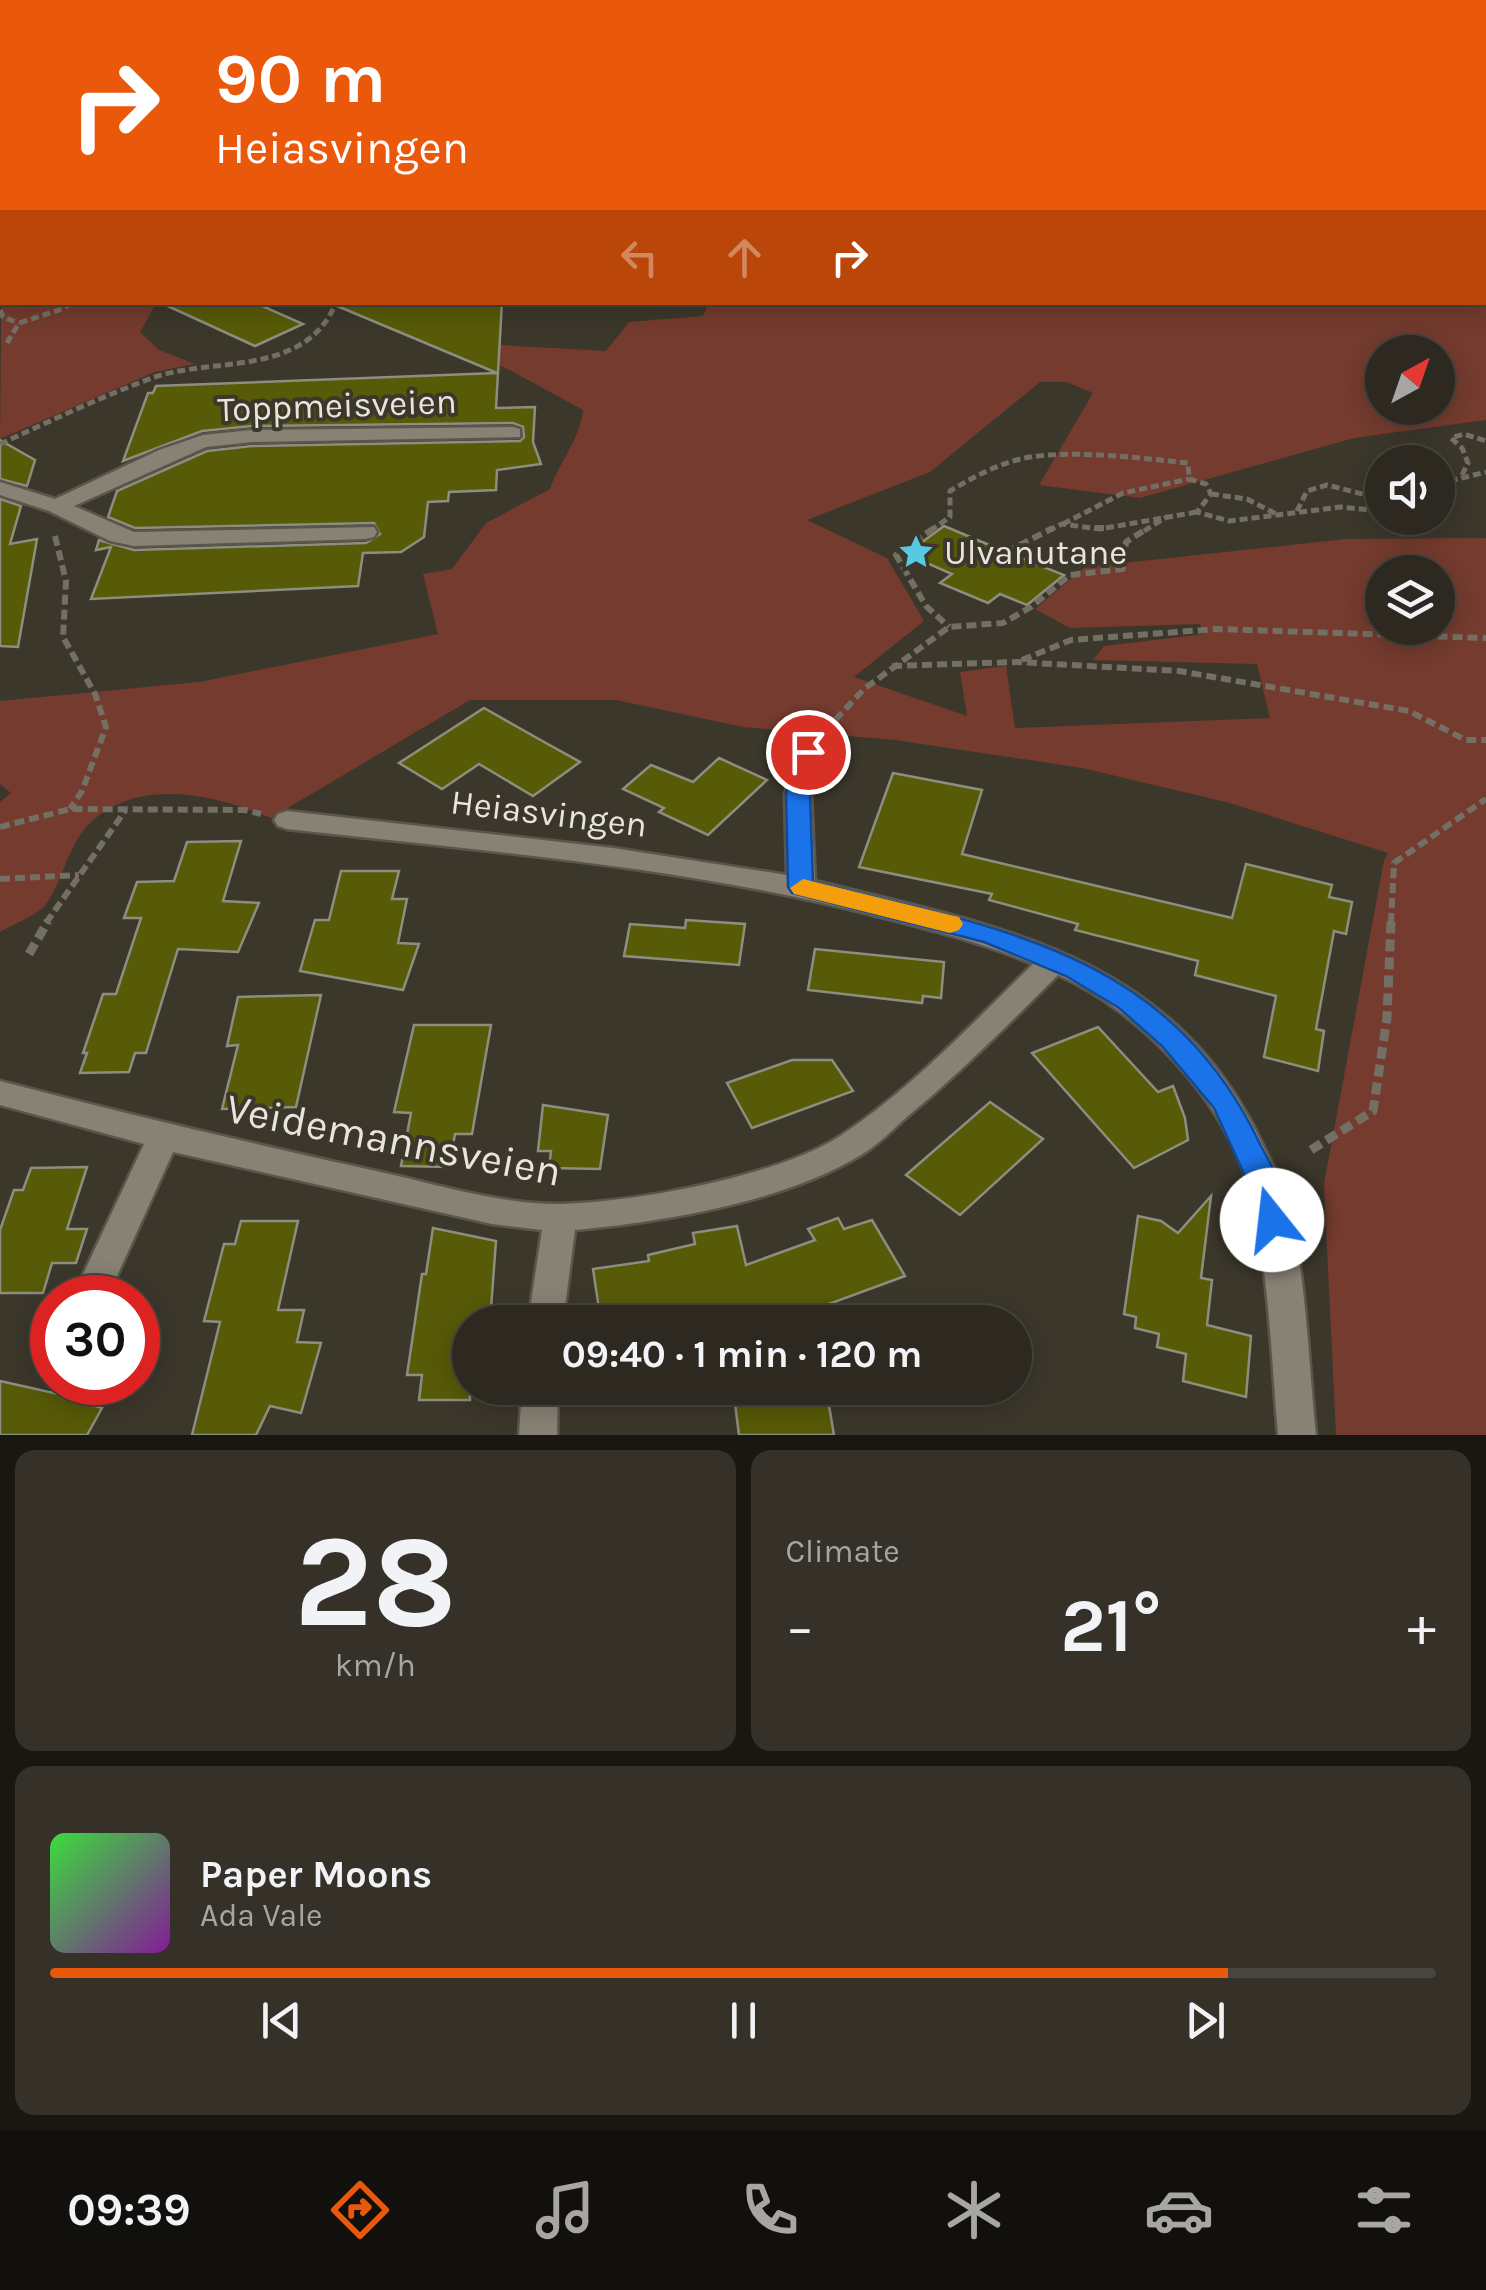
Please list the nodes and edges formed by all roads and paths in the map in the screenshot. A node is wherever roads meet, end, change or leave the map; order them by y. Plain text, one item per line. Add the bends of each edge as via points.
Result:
1 (49, 305) edge
2 (64, 305) edge
3 (335, 305) edge
4 (1, 306) edge
5 (48, 312) junction
6 (19, 323) junction
7 (7, 343) dead end
8 (512, 433) dead end
9 (1486, 441) edge
10 (0, 444) edge
11 (1486, 472) edge
12 (1462, 474) junction
13 (1455, 477) edge
14 (1189, 478) junction
15 (0, 488) edge
16 (1212, 494) junction
17 (1365, 495) edge
18 (57, 506) junction
19 (1365, 509) edge
20 (1197, 512) junction
21 (1297, 512) junction
22 (1276, 514) junction
23 (1168, 516) junction
24 (1062, 524) junction
25 (366, 532) dead end
26 (1006, 552) dead end
27 (948, 628) junction
28 (1486, 638) edge
29 (1017, 662) junction
30 (892, 666) junction
31 (1486, 740) edge
32 (808, 752) joint
33 (1486, 799) edge
34 (70, 809) junction
35 (125, 810) junction
36 (287, 820) joint
37 (0, 828) edge
38 (80, 874) junction
39 (0, 879) edge
40 (801, 887) junction
41 (30, 954) dead end
42 (1054, 960) junction
43 (0, 1093) edge
44 (166, 1137) junction
45 (1311, 1150) dead end
46 (560, 1218) junction
47 (99, 1275) edge
48 (548, 1305) edge
49 (539, 1405) edge
50 (538, 1435) edge
51 (1297, 1435) edge

1 - 5 path
2 - 5 path
3 - 10 path via 321,330 270,355 158,375
4 - 6 path via 2,317
5 - 6 path
6 - 7 path
8 - 18 street, Toppmeisveien via 204,442
9 - 12 path via 1464,434 1451,438 1468,463
11 - 12 path
12 - 13 path
14 - 16 path
14 - 24 path via 1116,493
14 - 27 path via 1188,464 1128,457 1030,457 982,472 950,492 950,517 896,554 926,606
15 - 18 street
16 - 20 path
16 - 22 path via 1246,499
17 - 21 path via 1327,486 1307,491
18 - 25 street via 134,539
18 - 34 path via 52,519 66,582 63,637 106,727
19 - 21 path
20 - 22 path via 1228,521
20 - 23 path
21 - 22 path
23 - 24 path via 1100,529
23 - 27 path via 1126,542 1123,569 1070,575 1003,623
24 - 26 path
27 - 30 path
28 - 29 path via 1217,629 1071,640
29 - 30 path
29 - 31 path via 1179,671 1409,711 1466,740
30 - 32 path
32 - 40 street via 798,794
33 - 45 path via 1394,863 1387,1018 1373,1111
34 - 35 path
34 - 37 path
35 - 36 path via 245,810
35 - 38 path
36 - 40 street, Heiasvingen via 613,857
38 - 39 path
38 - 41 path
40 - 42 street, Heiasvingen via 991,935
42 - 46 street, Veidemannsveien via 957,1058 850,1146 714,1196
42 - 51 street, Heiasvingen via 1129,1001 1172,1038 1226,1102 1266,1187
43 - 44 street, Veidemannsveien
44 - 46 street, Veidemannsveien via 472,1206
44 - 47 street
46 - 48 street
49 - 50 street

